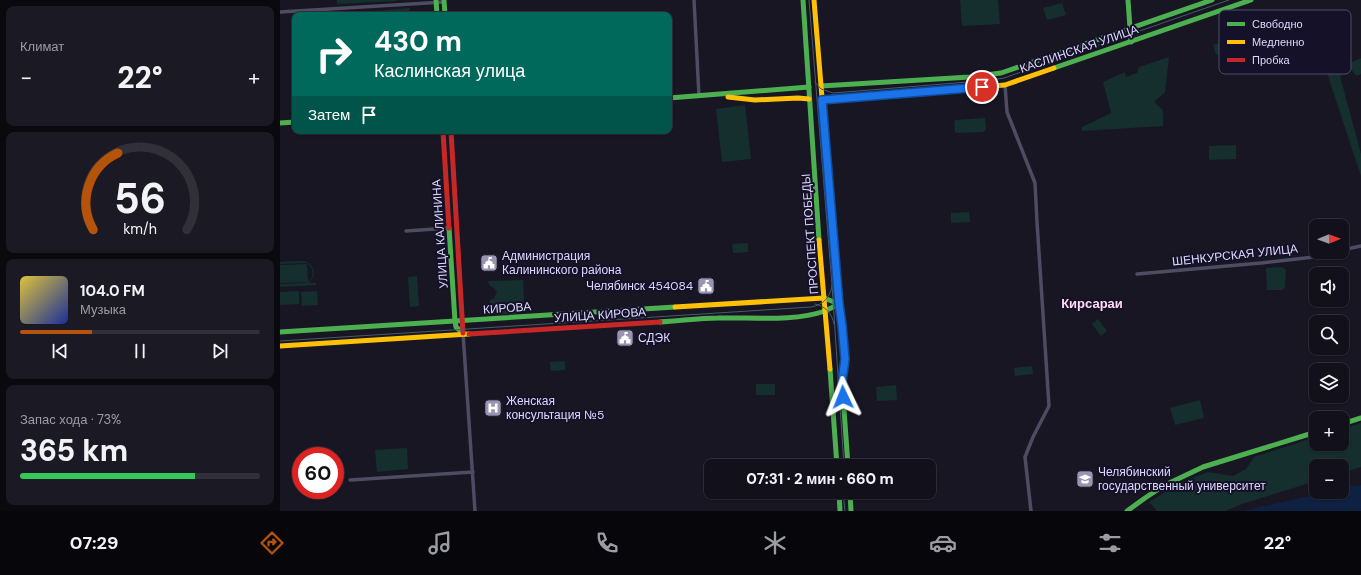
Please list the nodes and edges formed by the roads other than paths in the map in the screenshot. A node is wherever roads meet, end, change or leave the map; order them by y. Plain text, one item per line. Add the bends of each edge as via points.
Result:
1 (694, 0) edge
2 (802, 0) edge
3 (814, 0) edge
4 (1128, 0) edge
5 (1212, 0) edge
6 (1251, 0) edge
7 (436, 1) edge
8 (444, 1) edge
9 (1222, 10) edge
10 (1219, 11) edge
11 (280, 12) edge
12 (437, 12) edge
13 (445, 12) edge
14 (1130, 28) junction
15 (1131, 42) junction
16 (1005, 85) junction
17 (821, 86) junction
18 (809, 88) junction
19 (717, 95) junction
20 (699, 96) junction
21 (672, 98) edge
22 (810, 99) junction
23 (822, 100) junction
24 (292, 122) edge
25 (280, 123) edge
26 (443, 134) edge
27 (451, 134) edge
28 (449, 228) junction
29 (406, 231) dead end
30 (1361, 246) edge
31 (1349, 249) edge
32 (1309, 258) edge
33 (1137, 274) dead end
34 (824, 298) junction
35 (839, 304) junction
36 (825, 311) junction
37 (456, 321) junction
38 (462, 321) junction
39 (280, 332) edge
40 (463, 333) junction
41 (280, 346) edge
42 (1361, 418) edge
43 (1349, 422) edge
44 (1309, 434) edge
45 (836, 459) edge
46 (848, 459) edge
47 (473, 472) junction
48 (350, 480) dead end
49 (839, 499) edge
50 (850, 499) edge
51 (475, 511) edge
52 (840, 511) edge
53 (851, 511) edge
54 (1031, 511) edge
55 (1127, 511) edge

1 - 20 street
2 - 18 main road, ПРОСПЕКТ ПОБЕДЫ
3 - 17 main road, ПРОСПЕКТ ПОБЕДЫ
4 - 14 main road
5 - 14 main road, КАСЛИНСКАЯ УЛИЦА
6 - 9 main road, КАСЛИНСКАЯ УЛИЦА
7 - 8 street
7 - 11 street
7 - 12 main road
8 - 13 main road
10 - 15 main road, КАСЛИНСКАЯ УЛИЦА
14 - 15 main road
14 - 17 main road, КАСЛИНСКАЯ УЛИЦА via 1001,73
15 - 16 main road, КАСЛИНСКАЯ УЛИЦА
16 - 23 main road, КАСЛИНСКАЯ УЛИЦА
16 - 54 street via 1007,112 1035,182 1038,222 1049,406 1024,457
17 - 18 main road, КАСЛИНСКАЯ УЛИЦА
17 - 23 main road, ПРОСПЕКТ ПОБЕДЫ
18 - 19 main road, КАСЛИНСКАЯ УЛИЦА
18 - 22 main road, ПРОСПЕКТ ПОБЕДЫ
19 - 20 main road, КАСЛИНСКАЯ УЛИЦА
19 - 22 main road, КАСЛИНСКАЯ УЛИЦА via 755,100
20 - 21 main road, КАСЛИНСКАЯ УЛИЦА
22 - 23 main road, КАСЛИНСКАЯ УЛИЦА
22 - 34 main road, ПРОСПЕКТ ПОБЕДЫ
23 - 35 main road, ПРОСПЕКТ ПОБЕДЫ
24 - 25 main road
26 - 28 main road, УЛИЦА КАЛИНИНА
27 - 38 main road, УЛИЦА КАЛИНИНА
28 - 29 street
28 - 37 main road, УЛИЦА КАЛИНИНА
30 - 31 street
32 - 33 street, ШЕНКУРСКАЯ УЛИЦА
34 - 35 main road
34 - 36 main road, ПРОСПЕКТ ПОБЕДЫ
34 - 38 main road, КИРОВА
35 - 36 main road, УЛИЦА КИРОВА
35 - 46 main road, ПРОСПЕКТ ПОБЕДЫ via 845,359 842,381
36 - 40 main road, УЛИЦА КИРОВА via 813,316 718,318
36 - 45 main road, ПРОСПЕКТ ПОБЕДЫ
37 - 38 main road, КИРОВА
37 - 39 main road, КИРОВА
37 - 40 main road, УЛИЦА КАЛИНИНА via 456,327
38 - 40 main road, УЛИЦА КАЛИНИНА
40 - 41 main road, УЛИЦА КИРОВА
40 - 47 street, УЛИЦА КАЛИНИНА
42 - 43 main road
44 - 55 main road via 1184,475 1144,497
47 - 48 street
47 - 51 street, УЛИЦА КАЛИНИНА
49 - 52 main road
50 - 53 main road

